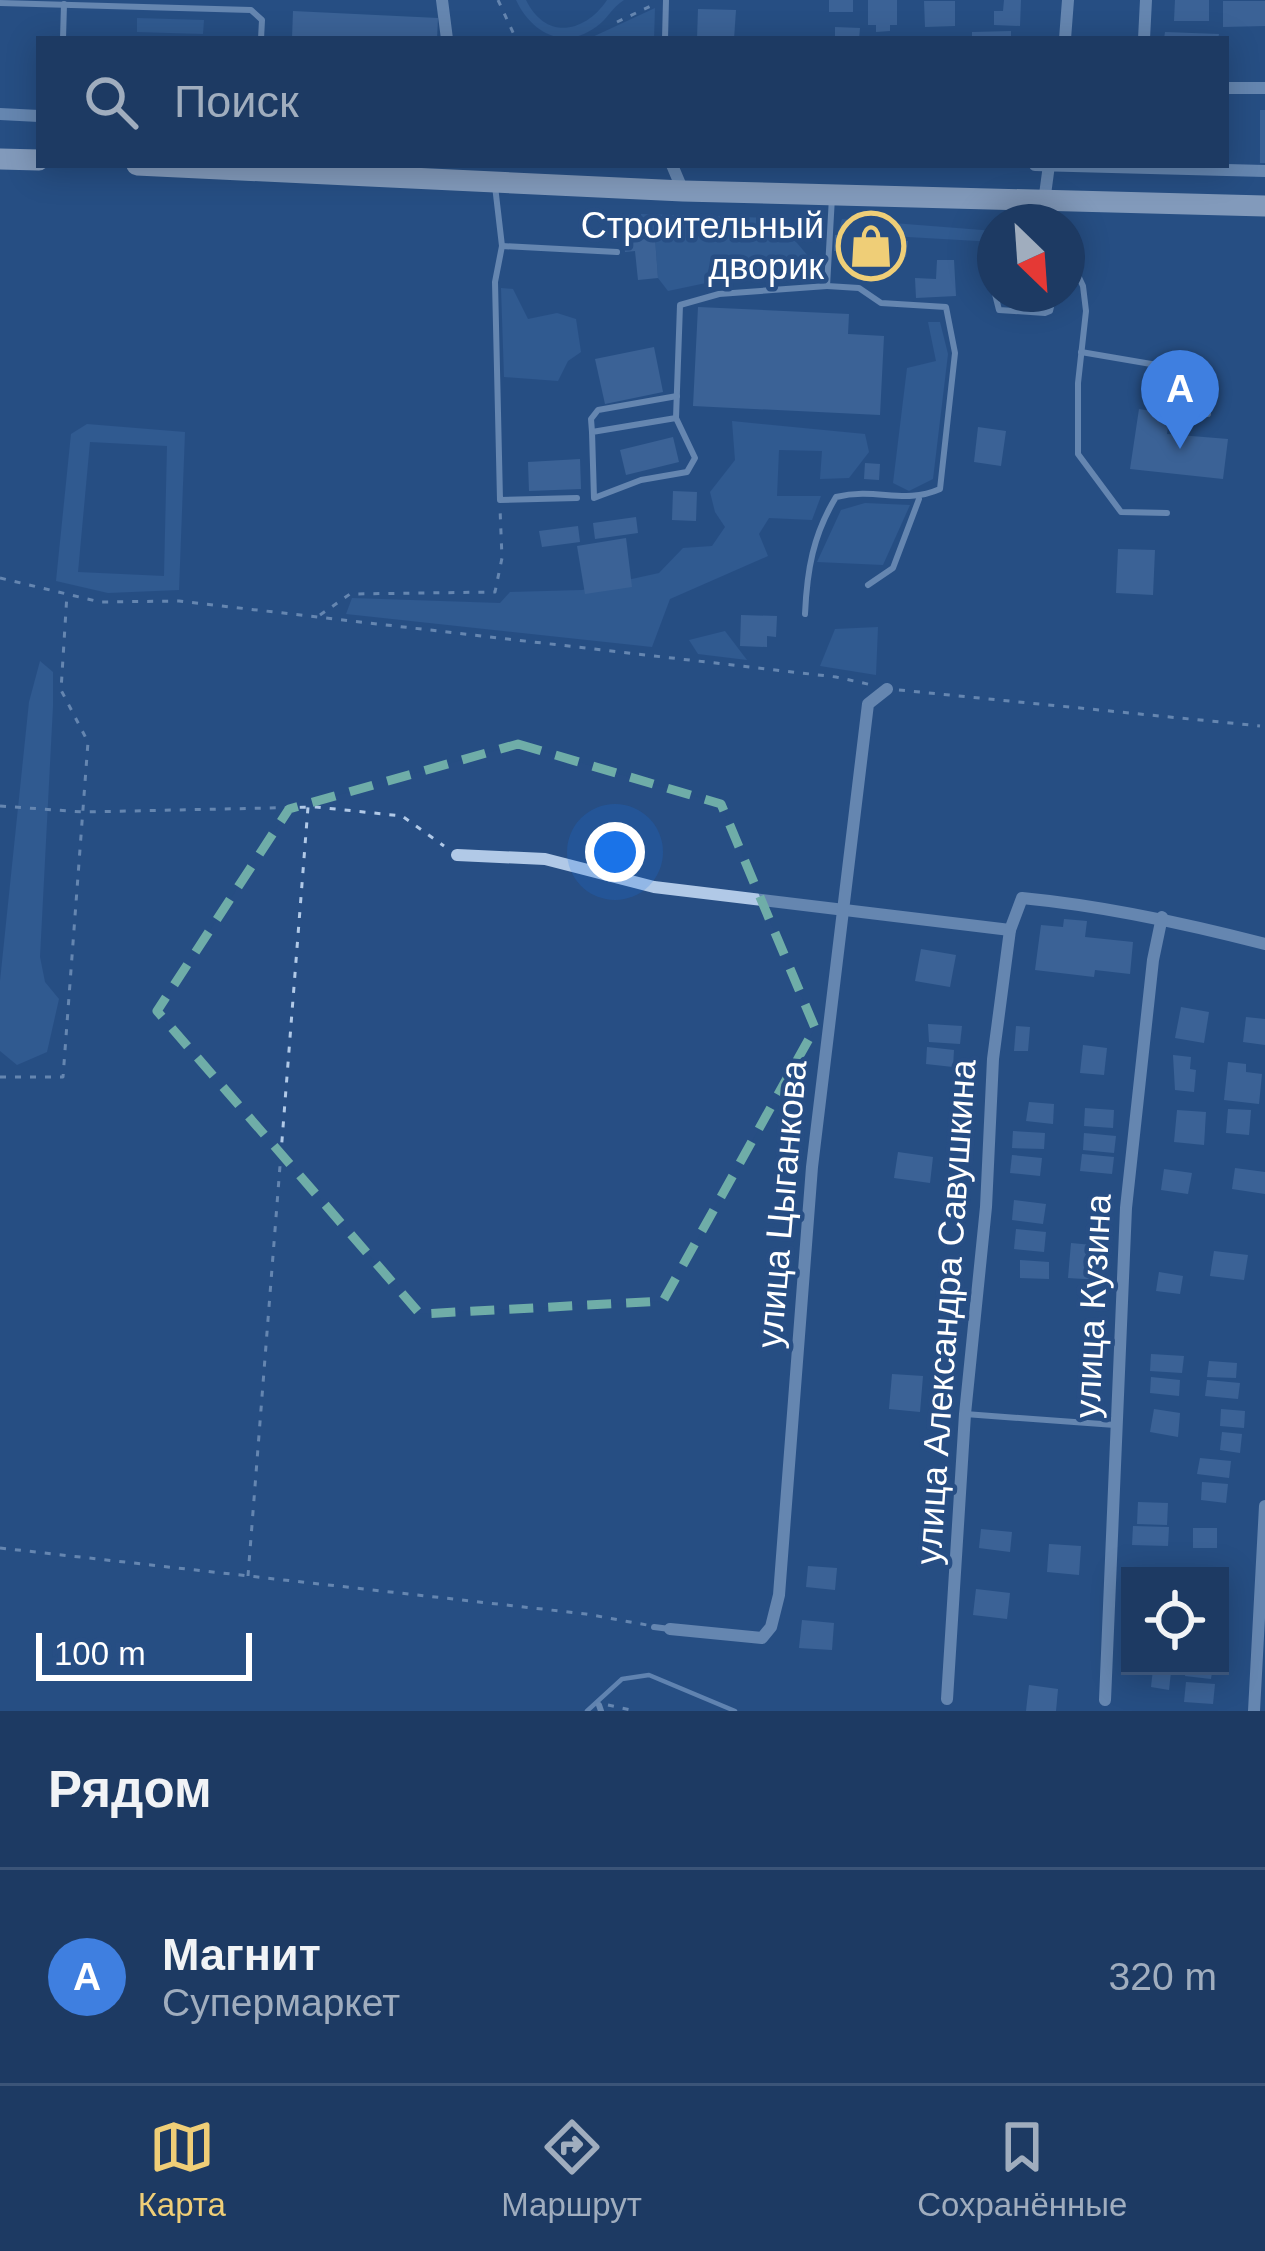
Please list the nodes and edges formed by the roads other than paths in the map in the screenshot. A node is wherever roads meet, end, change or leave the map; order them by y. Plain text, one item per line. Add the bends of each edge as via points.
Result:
1 (442, 0) edge
2 (665, 0) edge
3 (1068, 0) edge
4 (1146, 0) edge
5 (0, 3) edge
6 (64, 4) junction
7 (63, 36) edge
8 (261, 36) edge
9 (447, 36) edge
10 (665, 36) edge
11 (1065, 36) edge
12 (1144, 36) edge
13 (1229, 88) edge
14 (1265, 88) edge
15 (0, 114) edge
16 (36, 116) edge
17 (0, 159) edge
18 (36, 160) edge
19 (278, 168) edge
20 (673, 168) edge
21 (1049, 168) edge
22 (1157, 168) edge
23 (1265, 171) edge
24 (465, 172) edge
25 (494, 182) junction
26 (683, 191) junction
27 (832, 194) junction
28 (1048, 204) edge
29 (977, 206) edge
30 (1265, 206) edge
31 (1085, 211) edge
32 (502, 246) junction
33 (617, 252) dead end
34 (827, 286) junction
35 (1085, 303) edge
36 (1082, 352) junction
37 (677, 396) junction
38 (1208, 414) dead end
39 (676, 418) junction
40 (592, 432) junction
41 (577, 498) dead end
42 (920, 498) junction
43 (1167, 512) dead end
44 (868, 585) dead end
45 (805, 614) dead end
46 (886, 689) road end
47 (457, 855) road end
48 (842, 912) junction
49 (1162, 917) junction
50 (1010, 930) junction
51 (1265, 944) edge
52 (965, 1414) junction
53 (1115, 1425) junction
54 (1265, 1506) edge
55 (654, 1627) road end
56 (670, 1628) joint
57 (947, 1700) dead end
58 (1105, 1700) dead end
59 (1254, 1711) edge

1 - 9 street
2 - 10 lane
3 - 11 street
4 - 12 street
5 - 6 lane
6 - 7 lane
6 - 8 lane via 251,10 262,20
13 - 14 street
15 - 16 street
17 - 18 main road
19 - 24 main road
20 - 26 street
21 - 28 street
22 - 23 street
24 - 25 main road
25 - 26 main road
25 - 32 lane
26 - 27 main road
27 - 29 main road
27 - 34 lane
30 - 31 main road
32 - 33 lane
32 - 41 lane via 495,282 500,500
34 - 37 lane via 680,305
34 - 42 lane via 859,288 881,303 946,307 955,353 940,489
35 - 36 lane
36 - 38 lane via 1198,372
36 - 43 lane via 1078,454 1121,512
37 - 39 lane
37 - 40 lane via 598,410
39 - 40 lane
39 - 40 lane via 694,458 687,472 594,498
42 - 44 lane via 893,568
42 - 45 lane via 862,490 836,497 807,565
46 - 48 street, улица Цыганкова via 868,704
47 - 48 street via 545,859 654,886
48 - 50 street
48 - 56 street, улица Цыганкова via 812,1168 779,1595 763,1638
49 - 50 street via 1022,898
49 - 51 street
49 - 53 street, улица Кузина via 1126,1208
50 - 52 street, улица Александра Савушкина
52 - 53 lane
52 - 57 street, улица Александра Савушкина
53 - 58 street, улица Кузина
54 - 59 street
55 - 56 lane

